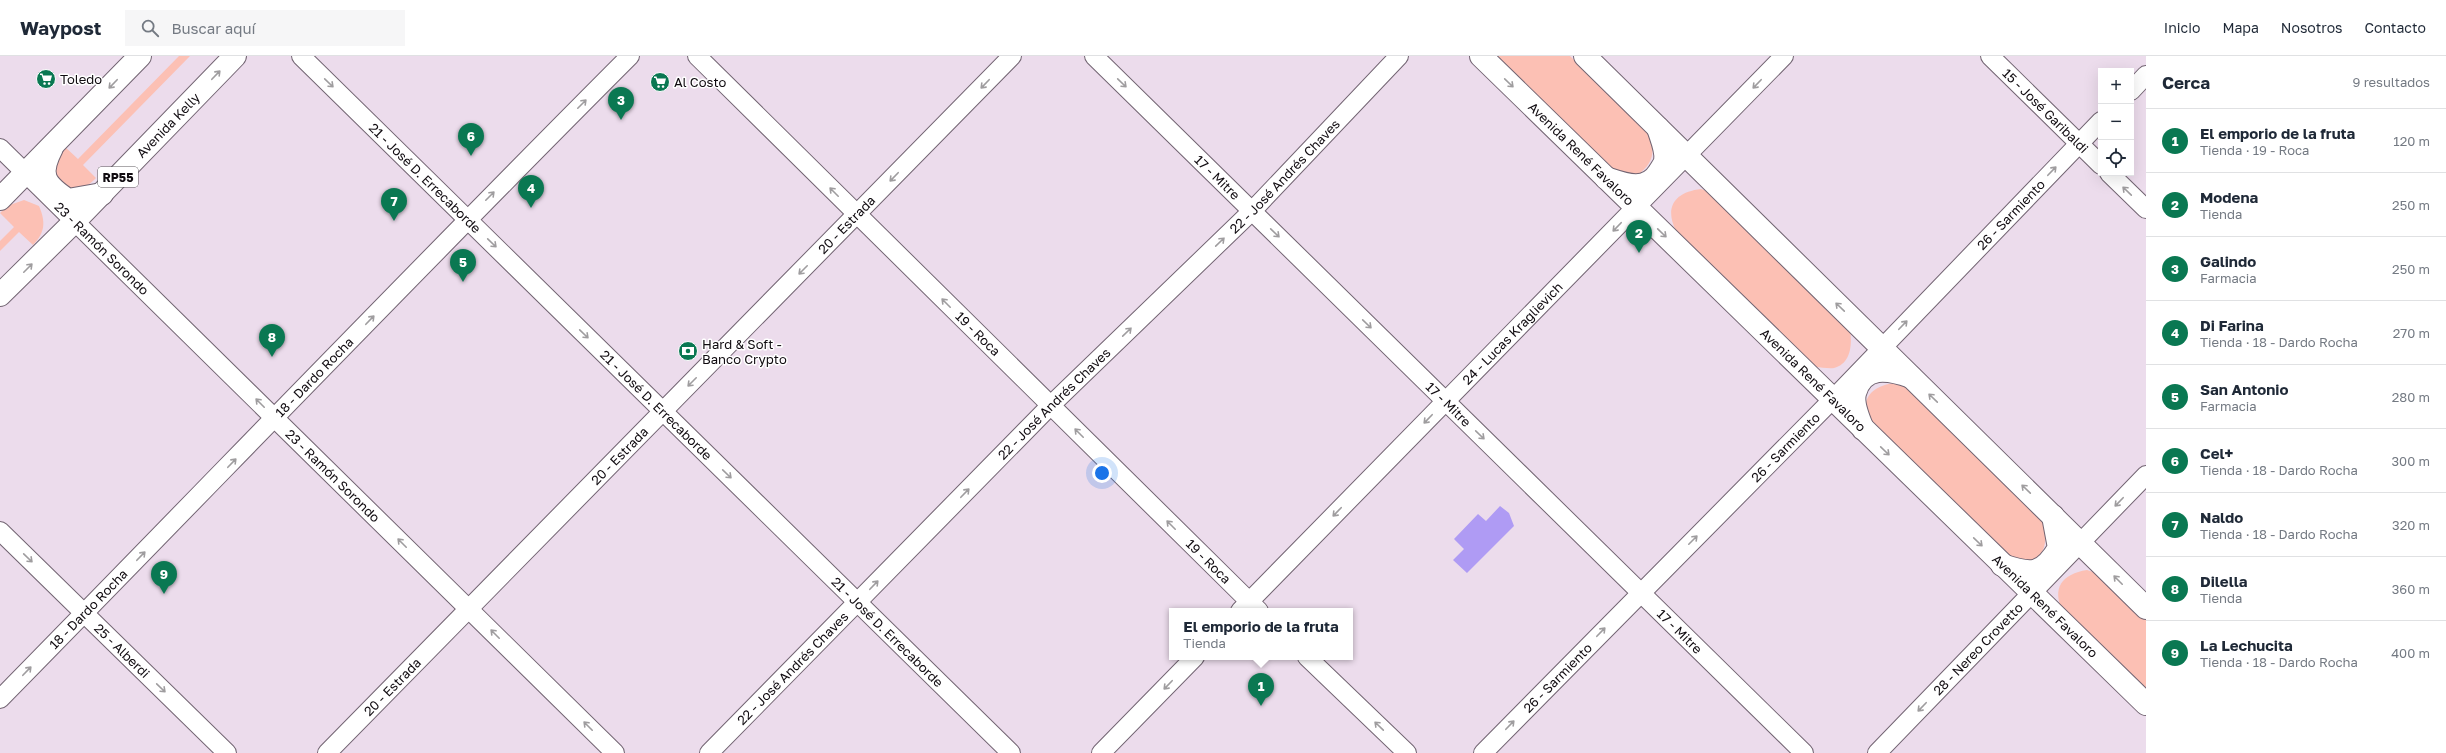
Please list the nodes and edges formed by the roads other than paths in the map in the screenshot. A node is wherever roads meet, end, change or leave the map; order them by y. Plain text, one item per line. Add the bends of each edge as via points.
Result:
1 (140, 56) edge
2 (235, 56) edge
3 (301, 56) edge
4 (630, 56) edge
5 (697, 56) edge
6 (1012, 56) edge
7 (1094, 56) edge
8 (1399, 56) edge
9 (1481, 56) edge
10 (1585, 56) edge
11 (1784, 56) edge
12 (1990, 56) edge
13 (2146, 76) edge
14 (2134, 88) edge
15 (2098, 124) edge
16 (1658, 128) junction
17 (2079, 144) junction
18 (53, 145) junction
19 (0, 148) edge
20 (1686, 156) junction
21 (2098, 162) edge
22 (26, 173) junction
23 (2112, 176) edge
24 (1605, 177) junction
25 (102, 194) junction
26 (0, 199) edge
27 (1636, 208) junction
28 (2146, 209) edge
29 (1252, 211) junction
30 (857, 215) junction
31 (467, 219) junction
32 (75, 221) junction
33 (0, 295) edge
34 (1881, 347) junction
35 (1912, 377) junction
36 (1832, 400) junction
37 (1446, 401) junction
38 (1050, 406) junction
39 (663, 411) junction
40 (275, 418) junction
41 (1863, 430) junction
42 (2146, 475) edge
43 (2053, 516) junction
44 (0, 531) edge
45 (2080, 542) junction
46 (2001, 565) junction
47 (1640, 592) junction
48 (2031, 594) junction
49 (858, 602) junction
50 (1249, 608) edge
51 (2146, 608) edge
52 (469, 609) junction
53 (84, 613) junction
54 (1192, 660) edge
55 (1310, 660) edge
56 (0, 699) edge
57 (2146, 704) edge
58 (227, 753) edge
59 (327, 753) edge
60 (615, 753) edge
61 (709, 753) edge
62 (1011, 753) edge
63 (1101, 753) edge
64 (1407, 753) edge
65 (1483, 753) edge
66 (1804, 753) edge
67 (1876, 753) edge

1 -> 18 main road
25 -> 2 main road, Avenida Kelly / RP55
3 -> 31 street, 21 - José D. Errecaborde
31 -> 4 street, 18 - Dardo Rocha
30 -> 5 street, 19 - Roca
6 -> 30 street, 20 - Estrada
7 -> 29 street, 17 - Mitre
8 - 29 street, 22 - José Andrés Chaves
9 -> 24 main road, Avenida René Favaloro
10 - 16 main road
11 -> 20 street, 24 - Lucas Kraglievich
12 - 17 street, 15 - José Garibaldi
13 - 14 street
15 - 17 street, 26 - Sarmiento
16 - 20 main road
16 - 24 main road via 1664,146 1665,162 1656,176 1644,186 1628,186
17 - 21 street, 15 - José Garibaldi
34 -> 17 street, 26 - Sarmiento
18 - 22 main road
18 - 25 main road via 45,162 45,178 54,190 68,200
19 - 22 street, 23 - Ramón Sorondo
20 - 27 street, 24 - Lucas Kraglievich
34 -> 20 main road
22 - 26 main road
22 - 32 street, 23 - Ramón Sorondo
28 -> 23 street
24 - 27 main road, Avenida René Favaloro
25 - 32 main road, Avenida Kelly / RP55
27 -> 36 main road, Avenida René Favaloro
27 -> 37 street, 24 - Lucas Kraglievich
29 -> 37 street, 17 - Mitre
38 -> 29 street, 22 - José Andrés Chaves
38 -> 30 street, 19 - Roca
30 -> 39 street, 20 - Estrada
31 -> 39 street, 21 - José D. Errecaborde
40 -> 31 street, 18 - Dardo Rocha
33 -> 32 main road, Avenida Kelly / RP55
40 -> 32 street, 23 - Ramón Sorondo
34 - 35 main road
34 - 36 street, 26 - Sarmiento
35 - 41 main road via 1892,370 1876,370 1863,379 1854,394
43 -> 35 main road
36 - 41 main road, Avenida René Favaloro
47 -> 36 street, 26 - Sarmiento
37 -> 47 street, 17 - Mitre
37 -> 50 street, 24 - Lucas Kraglievich
49 -> 38 street, 22 - José Andrés Chaves
50 -> 38 street, 19 - Roca
39 -> 49 street, 21 - José D. Errecaborde
39 - 52 street, 20 - Estrada
52 -> 40 street, 23 - Ramón Sorondo
53 -> 40 street, 18 - Dardo Rocha
41 -> 46 main road, Avenida René Favaloro
42 -> 45 street, 28 - Nereo Crovetto
43 - 45 main road
43 - 46 main road via 2059,548 2050,562 2038,572 2022,572
44 -> 53 street, 25 - Alberdi
45 - 48 street, 28 - Nereo Crovetto
51 -> 45 main road
46 - 48 main road, Avenida René Favaloro
65 -> 47 street, 26 - Sarmiento
47 - 66 street, 17 - Mitre
48 - 57 main road, Avenida René Favaloro
48 -> 67 street, 28 - Nereo Crovetto
49 - 61 street, 22 - José Andrés Chaves
49 - 62 street, 21 - José D. Errecaborde
52 - 59 street, 20 - Estrada
60 -> 52 street, 23 - Ramón Sorondo
56 -> 53 street, 18 - Dardo Rocha
53 -> 58 street, 25 - Alberdi
54 -> 63 street
64 -> 55 street

